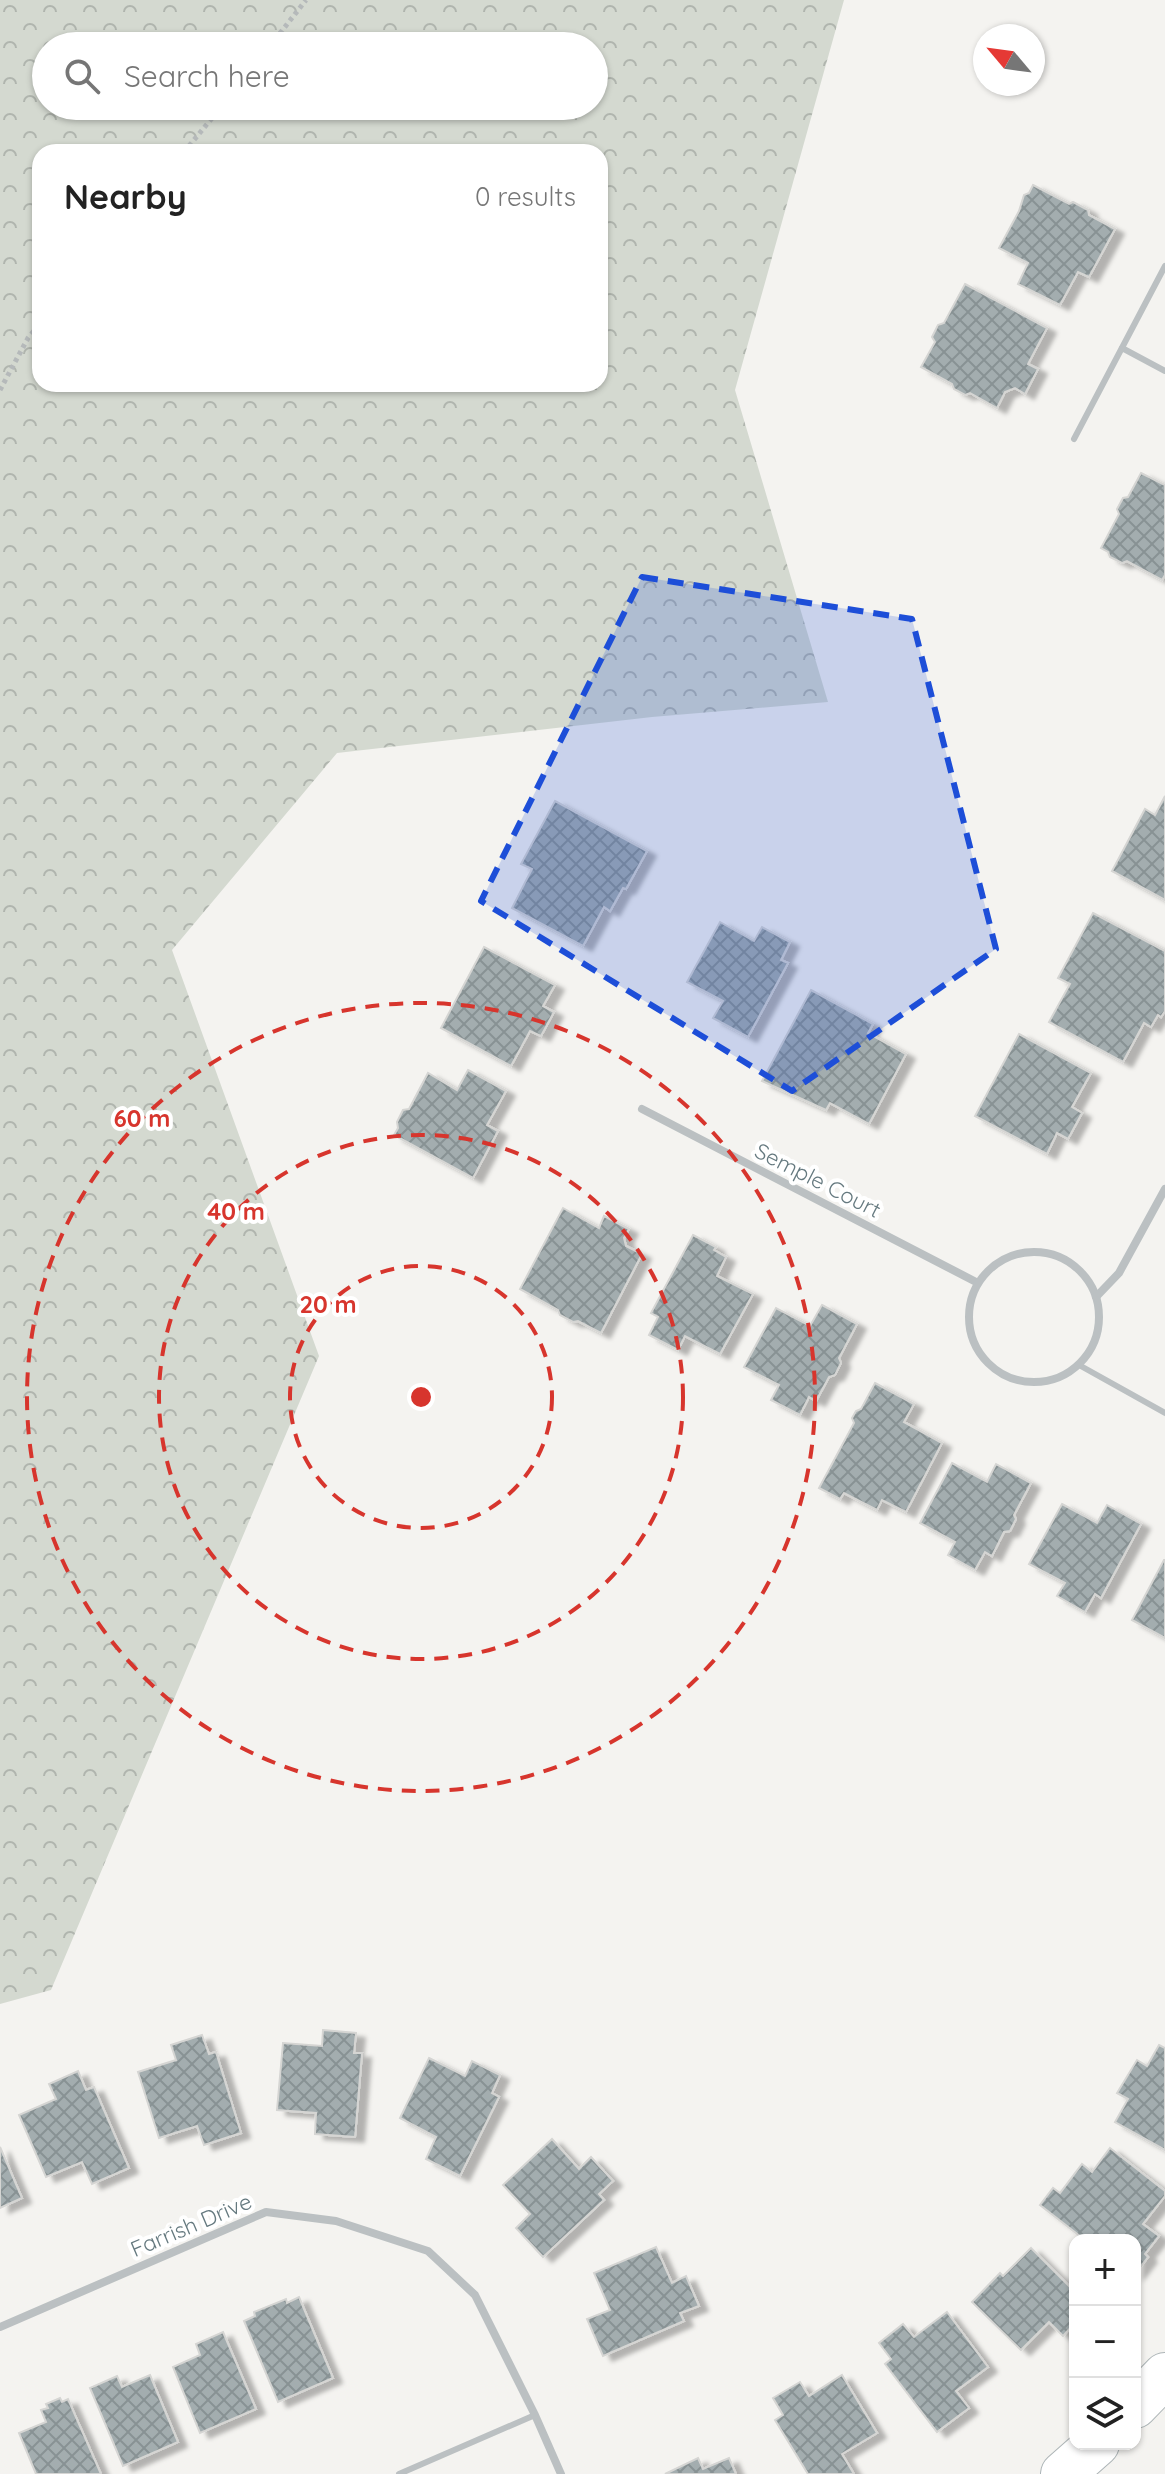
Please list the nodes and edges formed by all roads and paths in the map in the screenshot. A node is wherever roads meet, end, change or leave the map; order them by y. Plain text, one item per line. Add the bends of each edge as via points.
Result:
1 (306, 0) edge
2 (281, 32) edge
3 (210, 120) edge
4 (191, 144) edge
5 (1165, 266) edge
6 (32, 333) edge
7 (1122, 348) junction
8 (1165, 371) edge
9 (0, 390) edge
10 (1074, 439) dead end
11 (642, 1109) dead end
12 (1165, 1189) edge
13 (978, 1283) junction
14 (1096, 1297) junction
15 (1079, 1365) junction
16 (1165, 1413) edge
17 (0, 2327) edge
18 (1165, 2375) edge
19 (1141, 2400) edge
20 (535, 2415) junction
21 (1090, 2450) edge
22 (399, 2474) edge
23 (561, 2474) edge
24 (1063, 2474) edge

1 - 2 path
3 - 4 path
5 - 7 lane
6 - 9 path
7 - 8 lane
7 - 10 lane
11 - 13 street, Semple Court
12 - 14 street via 1119,1273
13 - 14 street via 1010,1256 1031,1251 1071,1263 1087,1278
13 - 15 street via 968,1323 973,1344 1001,1375 1041,1383
14 - 15 street via 1098,1334
15 - 16 lane
17 - 20 street, Farrish Drive via 266,2212 336,2221 428,2251 475,2295
18 - 19 street
20 - 22 lane
20 - 23 street, Farrish Drive
21 - 24 street

